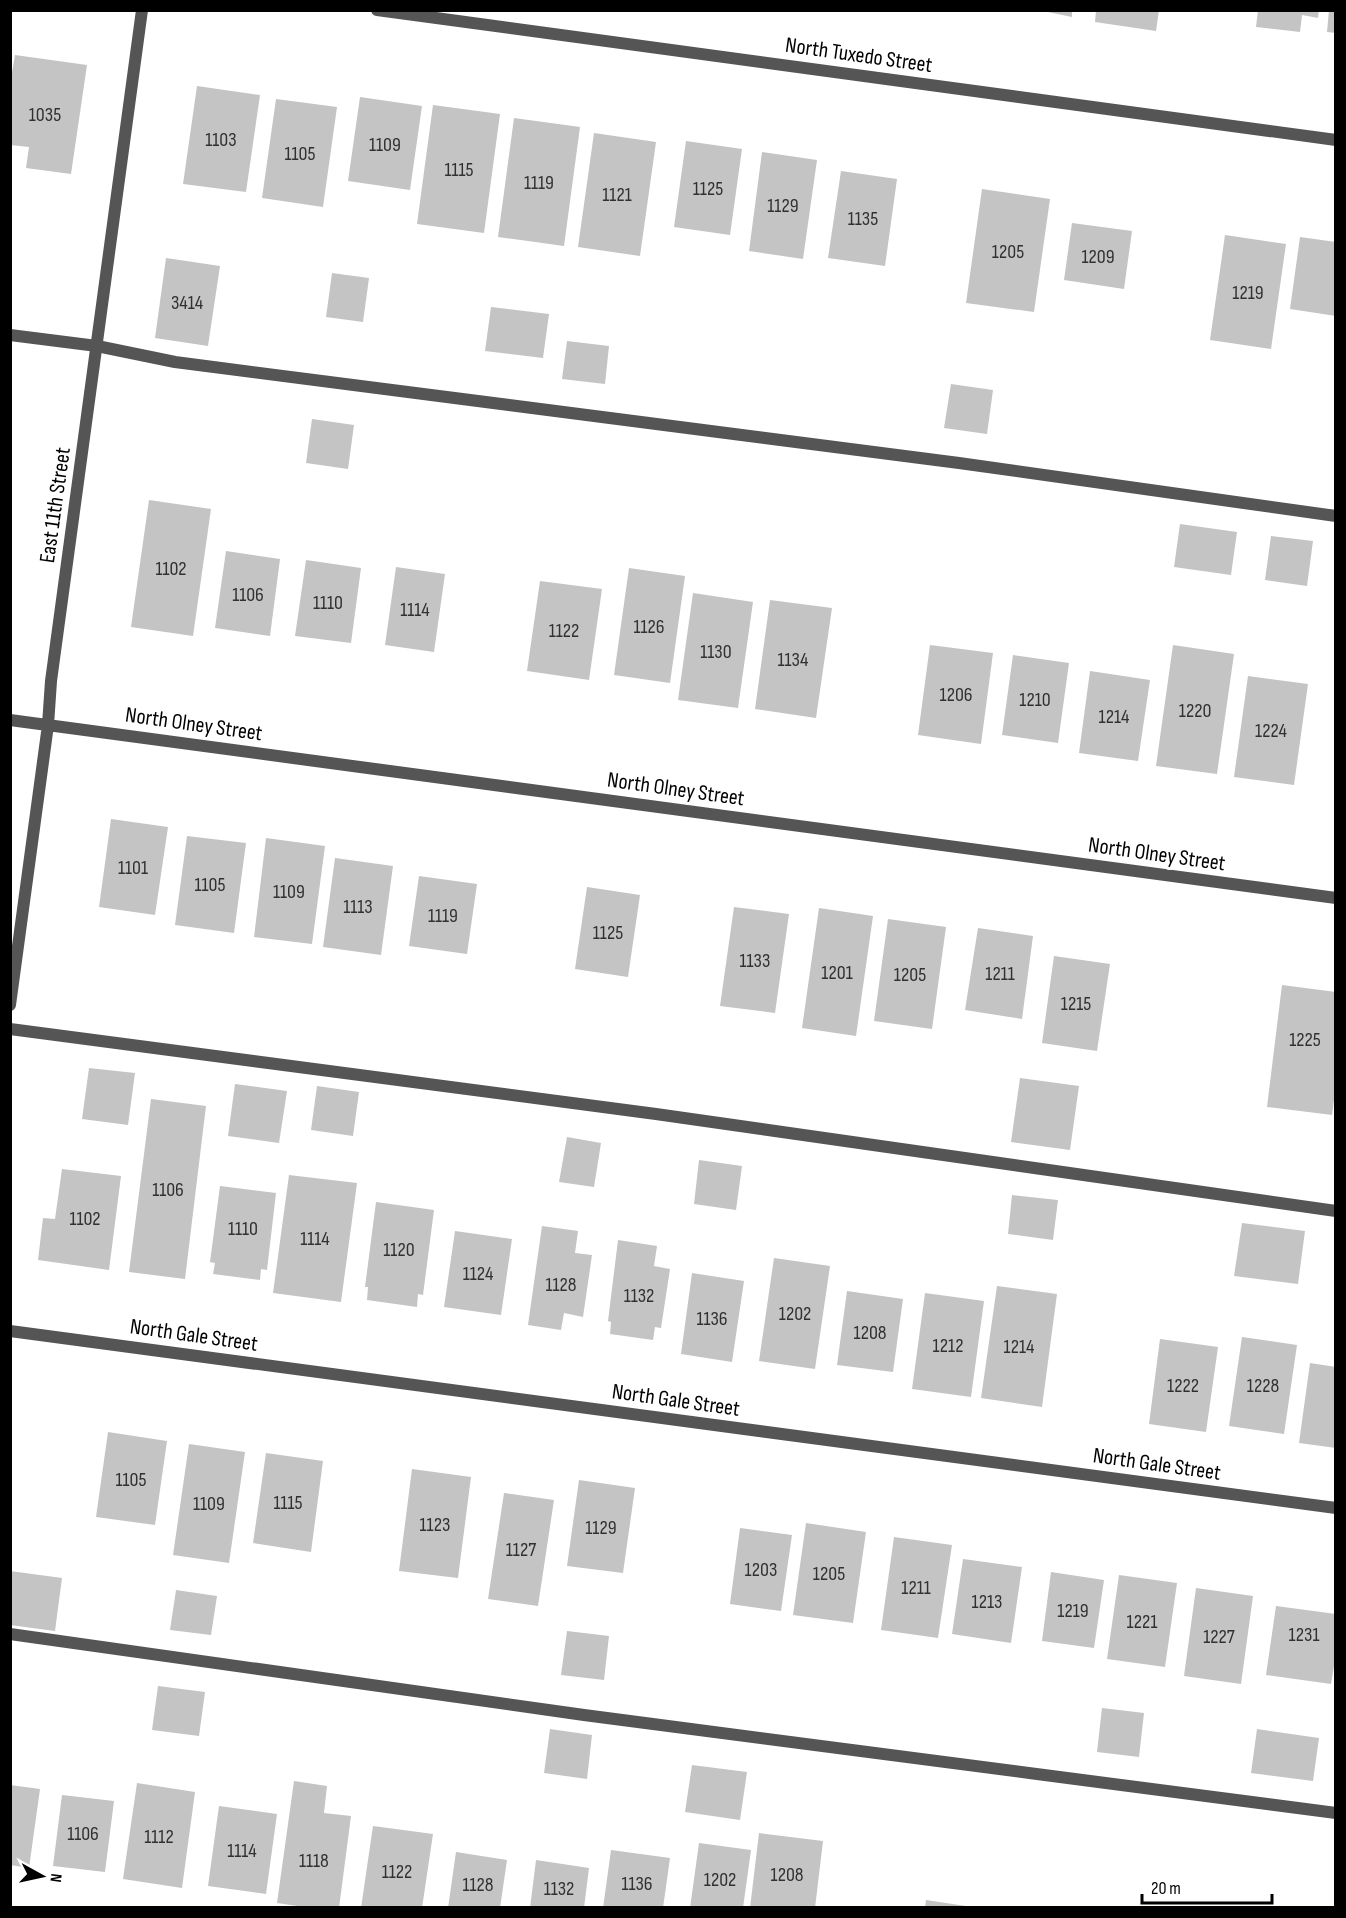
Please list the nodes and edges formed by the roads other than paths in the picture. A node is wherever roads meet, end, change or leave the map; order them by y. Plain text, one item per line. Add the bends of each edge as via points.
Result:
1 (142, 10) edge
2 (377, 10) edge
3 (1335, 140) edge
4 (10, 335) edge
5 (97, 346) junction
6 (1335, 516) edge
7 (10, 720) edge
8 (48, 725) junction
9 (1335, 898) edge
10 (10, 1005) edge
11 (10, 1029) edge
12 (1335, 1211) edge
13 (10, 1331) edge
14 (1335, 1508) edge
15 (10, 1634) edge
16 (1335, 1813) edge

1 - 5 street, East 11th Street
2 - 3 street, North Tuxedo Street
4 - 5 street
5 - 6 street via 187,363
5 - 8 street, East 11th Street
7 - 8 street, North Olney Street
8 - 9 street, North Olney Street
8 - 10 street, East 11th Street
11 - 12 street via 644,1113
13 - 14 street, North Gale Street
15 - 16 street

